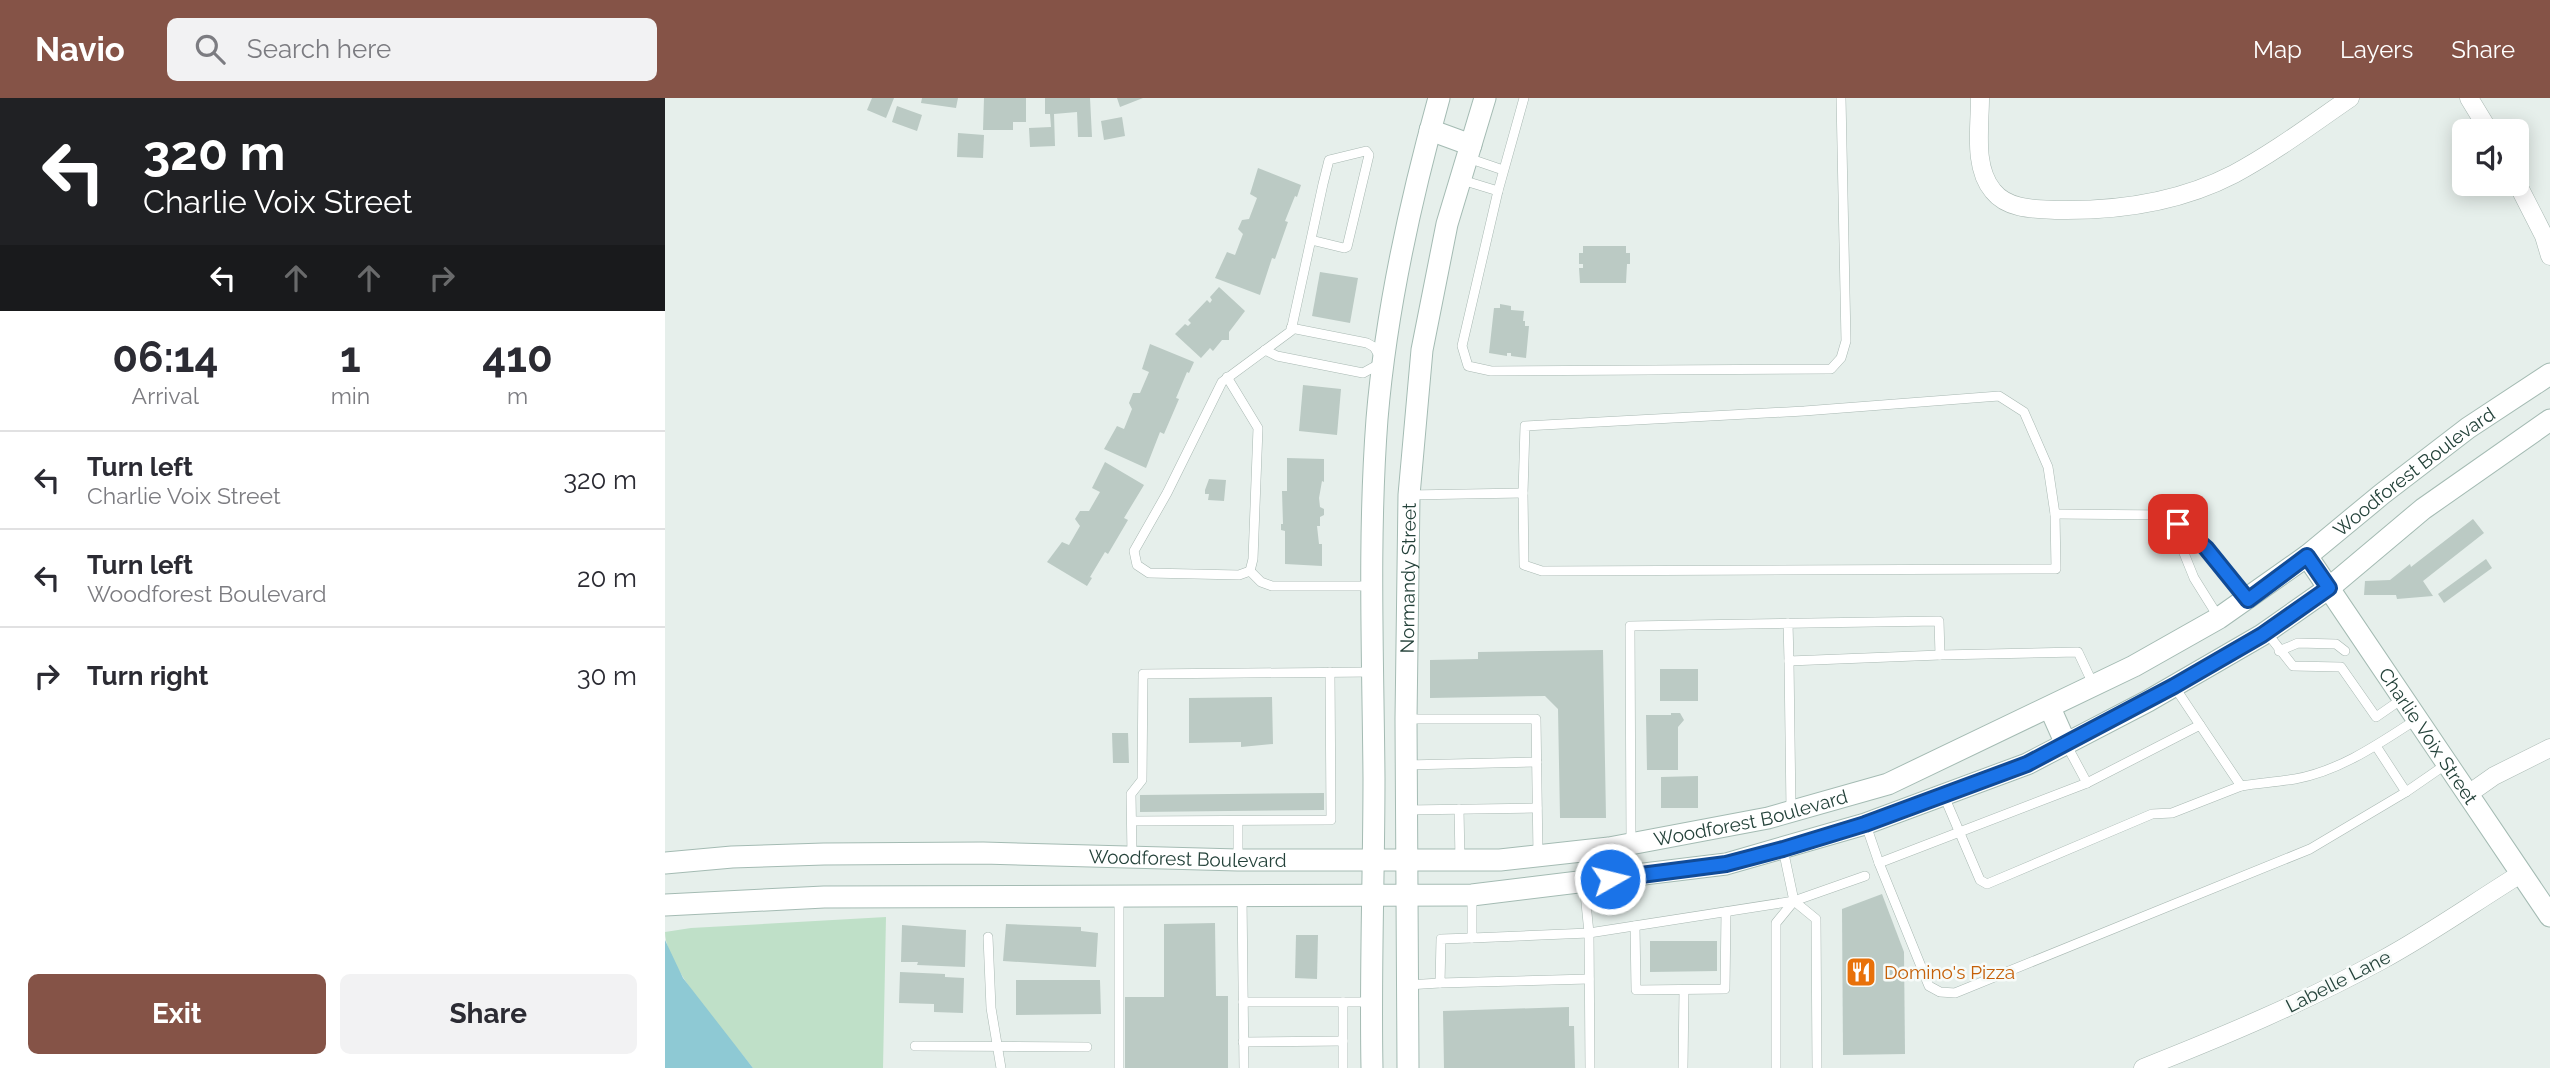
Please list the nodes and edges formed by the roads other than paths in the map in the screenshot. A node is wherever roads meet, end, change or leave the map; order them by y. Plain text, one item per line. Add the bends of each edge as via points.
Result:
1 (1439, 98) edge
2 (1485, 98) edge
3 (1524, 98) edge
4 (1841, 98) edge
5 (1980, 98) edge
6 (2350, 98) edge
7 (2469, 98) edge
8 (2482, 119) edge
9 (1430, 130) junction
10 (1469, 151) junction
11 (1503, 170) junction
12 (1460, 179) junction
13 (1498, 191) junction
14 (2524, 196) edge
15 (2547, 239) edge
16 (1311, 240) junction
17 (2550, 256) edge
18 (1291, 328) junction
19 (1265, 350) junction
20 (1383, 362) junction
21 (1420, 366) junction
22 (2550, 374) edge
23 (1227, 377) junction
24 (2550, 420) edge
25 (1523, 493) junction
26 (1409, 495) junction
27 (2055, 514) junction
28 (2169, 514) junction
29 (2307, 556) junction
30 (1250, 571) junction
31 (1372, 586) junction
32 (1408, 586) junction
33 (2329, 588) junction
34 (2248, 600) junction
35 (2219, 618) junction
36 (1789, 623) junction
37 (2266, 632) junction
38 (2364, 641) junction
39 (2279, 651) junction
40 (2345, 651) junction
41 (1940, 655) junction
42 (1789, 661) junction
43 (2341, 667) junction
44 (1330, 672) junction
45 (1372, 672) junction
46 (2094, 686) junction
47 (2174, 686) junction
48 (2404, 697) junction
49 (2050, 708) junction
50 (2417, 718) junction
51 (1406, 719) junction
52 (2200, 725) junction
53 (2066, 744) junction
54 (2375, 746) junction
55 (2550, 748) edge
56 (1537, 762) junction
57 (2448, 763) junction
58 (1406, 765) junction
59 (2087, 783) junction
60 (2241, 786) junction
61 (2406, 792) junction
62 (1944, 794) junction
63 (2467, 795) junction
64 (1537, 808) junction
65 (1407, 810) junction
66 (1459, 810) junction
67 (1791, 812) junction
68 (1768, 818) junction
69 (1132, 821) junction
70 (1238, 821) junction
71 (1865, 824) junction
72 (1959, 831) junction
73 (1632, 844) junction
74 (1783, 849) junction
75 (1538, 856) junction
76 (1132, 857) junction
77 (1238, 860) junction
78 (1373, 860) junction
79 (1407, 861) junction
80 (1459, 861) junction
81 (665, 863) edge
82 (1879, 863) junction
83 (2522, 873) junction
84 (1865, 876) dead end
85 (1584, 883) junction
86 (1242, 895) junction
87 (1373, 895) junction
88 (1407, 895) junction
89 (1472, 895) junction
90 (1125, 896) junction
91 (1794, 901) junction
92 (665, 905) edge
93 (1726, 912) junction
94 (2550, 916) edge
95 (1635, 926) junction
96 (1589, 933) junction
97 (988, 937) dead end
98 (1472, 938) junction
99 (1589, 979) junction
100 (1440, 983) junction
101 (1407, 985) junction
102 (1684, 990) junction
103 (1243, 1002) junction
104 (1343, 1002) junction
105 (1372, 1002) junction
106 (1343, 1041) junction
107 (1243, 1042) junction
108 (915, 1046) dead end
109 (1087, 1047) dead end
110 (996, 1048) junction
111 (1001, 1068) edge
112 (1119, 1068) edge
113 (1244, 1068) edge
114 (1343, 1068) edge
115 (1372, 1068) edge
116 (1408, 1068) edge
117 (1590, 1068) edge
118 (1683, 1068) edge
119 (1776, 1068) edge
120 (1817, 1068) edge
121 (2143, 1068) edge

1 - 9 main road, Normandy Street
2 - 10 main road, Normandy Street
3 - 11 lane
4 - 13 lane via 1846,341 1841,358 1831,369 1491,371 1468,366 1462,346
5 - 6 street via 1983,173 1994,193 2026,209 2125,207 2179,196 2217,182 2269,153
7 - 8 street
9 - 10 main road
9 - 20 main road, Normandy Street
10 - 11 lane
10 - 12 main road, Normandy Street
11 - 13 lane
12 - 13 lane
12 - 21 main road, Normandy Street
14 - 15 street
15 - 17 street
16 - 16 lane via 1347,247 1367,151 1329,160
16 - 18 lane
18 - 19 lane
18 - 20 lane via 1367,343
19 - 20 lane via 1361,372
19 - 23 lane
20 - 21 main road
20 - 31 main road, Normandy Street
21 - 26 main road, Normandy Street
22 - 29 main road, Woodforest Boulevard via 2468,428
23 - 30 lane via 1258,428
23 - 30 lane via 1137,544 1134,558 1140,568 1153,573 1239,575
24 - 33 main road, Woodforest Boulevard via 2423,509
25 - 26 lane
25 - 27 lane via 1524,565 1542,571 2056,569
25 - 27 lane via 1525,426 1999,396 2024,412 2048,467
26 - 32 main road, Normandy Street
27 - 28 lane
28 - 34 lane via 2206,548
28 - 35 lane via 2194,578
29 - 33 main road, Charlie Voix Street
29 - 34 main road, Woodforest Boulevard
30 - 31 lane via 1272,586
31 - 32 main road
31 - 45 main road, Normandy Street
32 - 51 main road, Normandy Street
33 - 37 main road, Woodforest Boulevard
33 - 38 main road, Charlie Voix Street
34 - 35 main road, Woodforest Boulevard
35 - 46 main road, Woodforest Boulevard
36 - 41 lane via 1939,621
36 - 42 lane
36 - 73 lane via 1630,626
37 - 39 lane
37 - 47 main road, Woodforest Boulevard
38 - 40 lane
38 - 48 main road, Charlie Voix Street
39 - 40 lane via 2298,643 2336,644
39 - 43 lane via 2293,666
40 - 43 lane
41 - 42 lane
41 - 46 lane via 2078,652
42 - 67 lane
43 - 48 lane via 2377,717
44 - 45 lane
44 - 69 lane via 1143,674 1142,780 1131,794
44 - 70 lane via 1331,820
45 - 78 main road, Normandy Street
46 - 49 main road, Woodforest Boulevard
47 - 52 lane
47 - 53 main road, Woodforest Boulevard
48 - 50 main road, Charlie Voix Street
49 - 53 main road
49 - 67 main road, Woodforest Boulevard via 1888,784
50 - 54 lane
50 - 57 main road, Charlie Voix Street
51 - 56 lane via 1536,719
51 - 58 main road, Normandy Street
52 - 59 lane
52 - 60 lane
53 - 59 lane
53 - 62 main road, Woodforest Boulevard via 2027,764
54 - 60 lane via 2297,779
54 - 61 lane
55 - 63 street
56 - 58 lane
56 - 64 lane
57 - 61 lane
57 - 63 main road, Charlie Voix Street
58 - 65 main road, Normandy Street
59 - 72 lane
60 - 72 lane via 2172,813 2152,814 1987,884 1980,880
61 - 82 lane via 2310,849 1955,993 1929,986
62 - 71 main road, Woodforest Boulevard
62 - 72 lane
63 - 83 main road, Charlie Voix Street
64 - 66 lane
64 - 75 lane
65 - 66 lane
65 - 79 main road, Normandy Street
66 - 80 lane
67 - 68 main road, Woodforest Boulevard
68 - 73 main road, Woodforest Boulevard
68 - 74 main road
69 - 70 lane
69 - 76 lane
70 - 77 lane
71 - 74 main road, Woodforest Boulevard
71 - 82 lane
72 - 82 lane
73 - 75 main road, Woodforest Boulevard
74 - 85 main road, Woodforest Boulevard via 1726,864
74 - 91 lane
75 - 80 main road, Woodforest Boulevard
76 - 77 main road, Woodforest Boulevard
76 - 81 main road, Woodforest Boulevard via 824,854
76 - 90 main road
77 - 78 main road, Woodforest Boulevard
78 - 79 main road, Woodforest Boulevard
78 - 87 main road, Normandy Street
79 - 80 main road, Woodforest Boulevard
79 - 88 main road, Normandy Street
83 - 94 main road, Charlie Voix Street
83 - 121 street, Labelle Lane via 2362,971
84 - 91 lane
85 - 89 main road, Woodforest Boulevard
85 - 96 lane
86 - 87 main road, Woodforest Boulevard
86 - 90 main road, Woodforest Boulevard
86 - 103 lane
87 - 88 main road, Woodforest Boulevard
87 - 105 main road, Normandy Street
88 - 89 main road, Woodforest Boulevard
88 - 101 main road, Normandy Street
89 - 98 lane
90 - 92 main road, Woodforest Boulevard via 824,897
90 - 112 lane
91 - 93 lane
91 - 119 lane via 1776,923
91 - 120 lane via 1816,919
93 - 95 lane
93 - 102 lane via 1725,989
95 - 96 lane
95 - 102 lane via 1636,990
96 - 98 lane
96 - 99 lane
97 - 110 lane
98 - 100 lane via 1441,939
99 - 100 lane
99 - 117 lane
100 - 101 lane
101 - 116 main road, Normandy Street
102 - 118 lane
103 - 104 lane
103 - 107 lane
104 - 105 lane
104 - 106 lane
105 - 115 main road, Normandy Street
106 - 107 lane
106 - 114 lane
107 - 113 lane
108 - 110 lane
109 - 110 lane
110 - 111 lane

